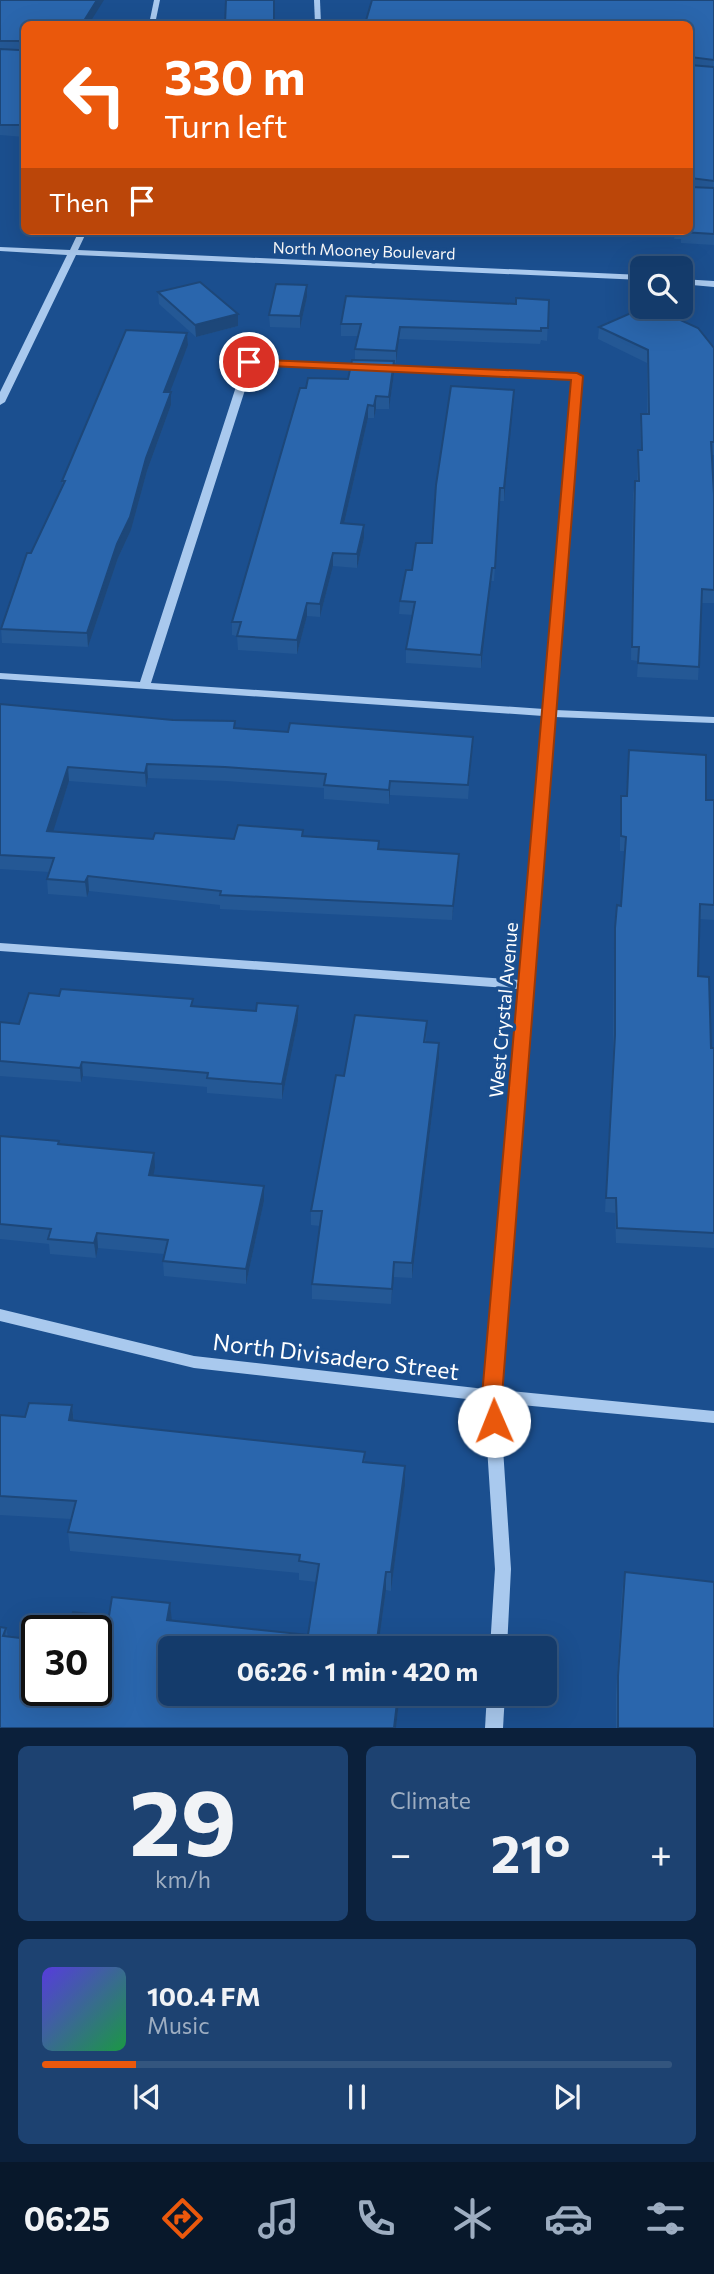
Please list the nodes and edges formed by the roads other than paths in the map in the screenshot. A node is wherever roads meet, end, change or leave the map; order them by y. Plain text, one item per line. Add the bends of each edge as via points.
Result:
1 (157, 0) edge
2 (317, 0) edge
3 (153, 21) edge
4 (318, 21) edge
5 (81, 235) edge
6 (0, 249) edge
7 (73, 252) junction
8 (630, 277) edge
9 (693, 282) edge
10 (714, 284) edge
11 (0, 402) edge
12 (0, 676) edge
13 (144, 687) junction
14 (549, 713) junction
15 (714, 720) edge
16 (0, 947) edge
17 (526, 985) junction
18 (0, 1315) edge
19 (492, 1396) junction
20 (714, 1417) edge
21 (500, 1636) edge
22 (495, 1706) edge
23 (494, 1728) edge

1 - 3 street
2 - 4 street
5 - 7 street
6 - 7 street, North Mooney Boulevard
7 - 8 street, North Mooney Boulevard
7 - 11 street
9 - 10 street
12 - 13 street
13 - 14 street
13 - 14 street, West Crystal Avenue via 249,362 577,376
14 - 15 street
14 - 17 street, West Crystal Avenue
16 - 17 street
17 - 19 street, West Crystal Avenue
18 - 19 street, North Divisadero Street via 194,1362
19 - 20 street, North Divisadero Street
19 - 21 street, West Crystal Avenue via 503,1569
22 - 23 street

